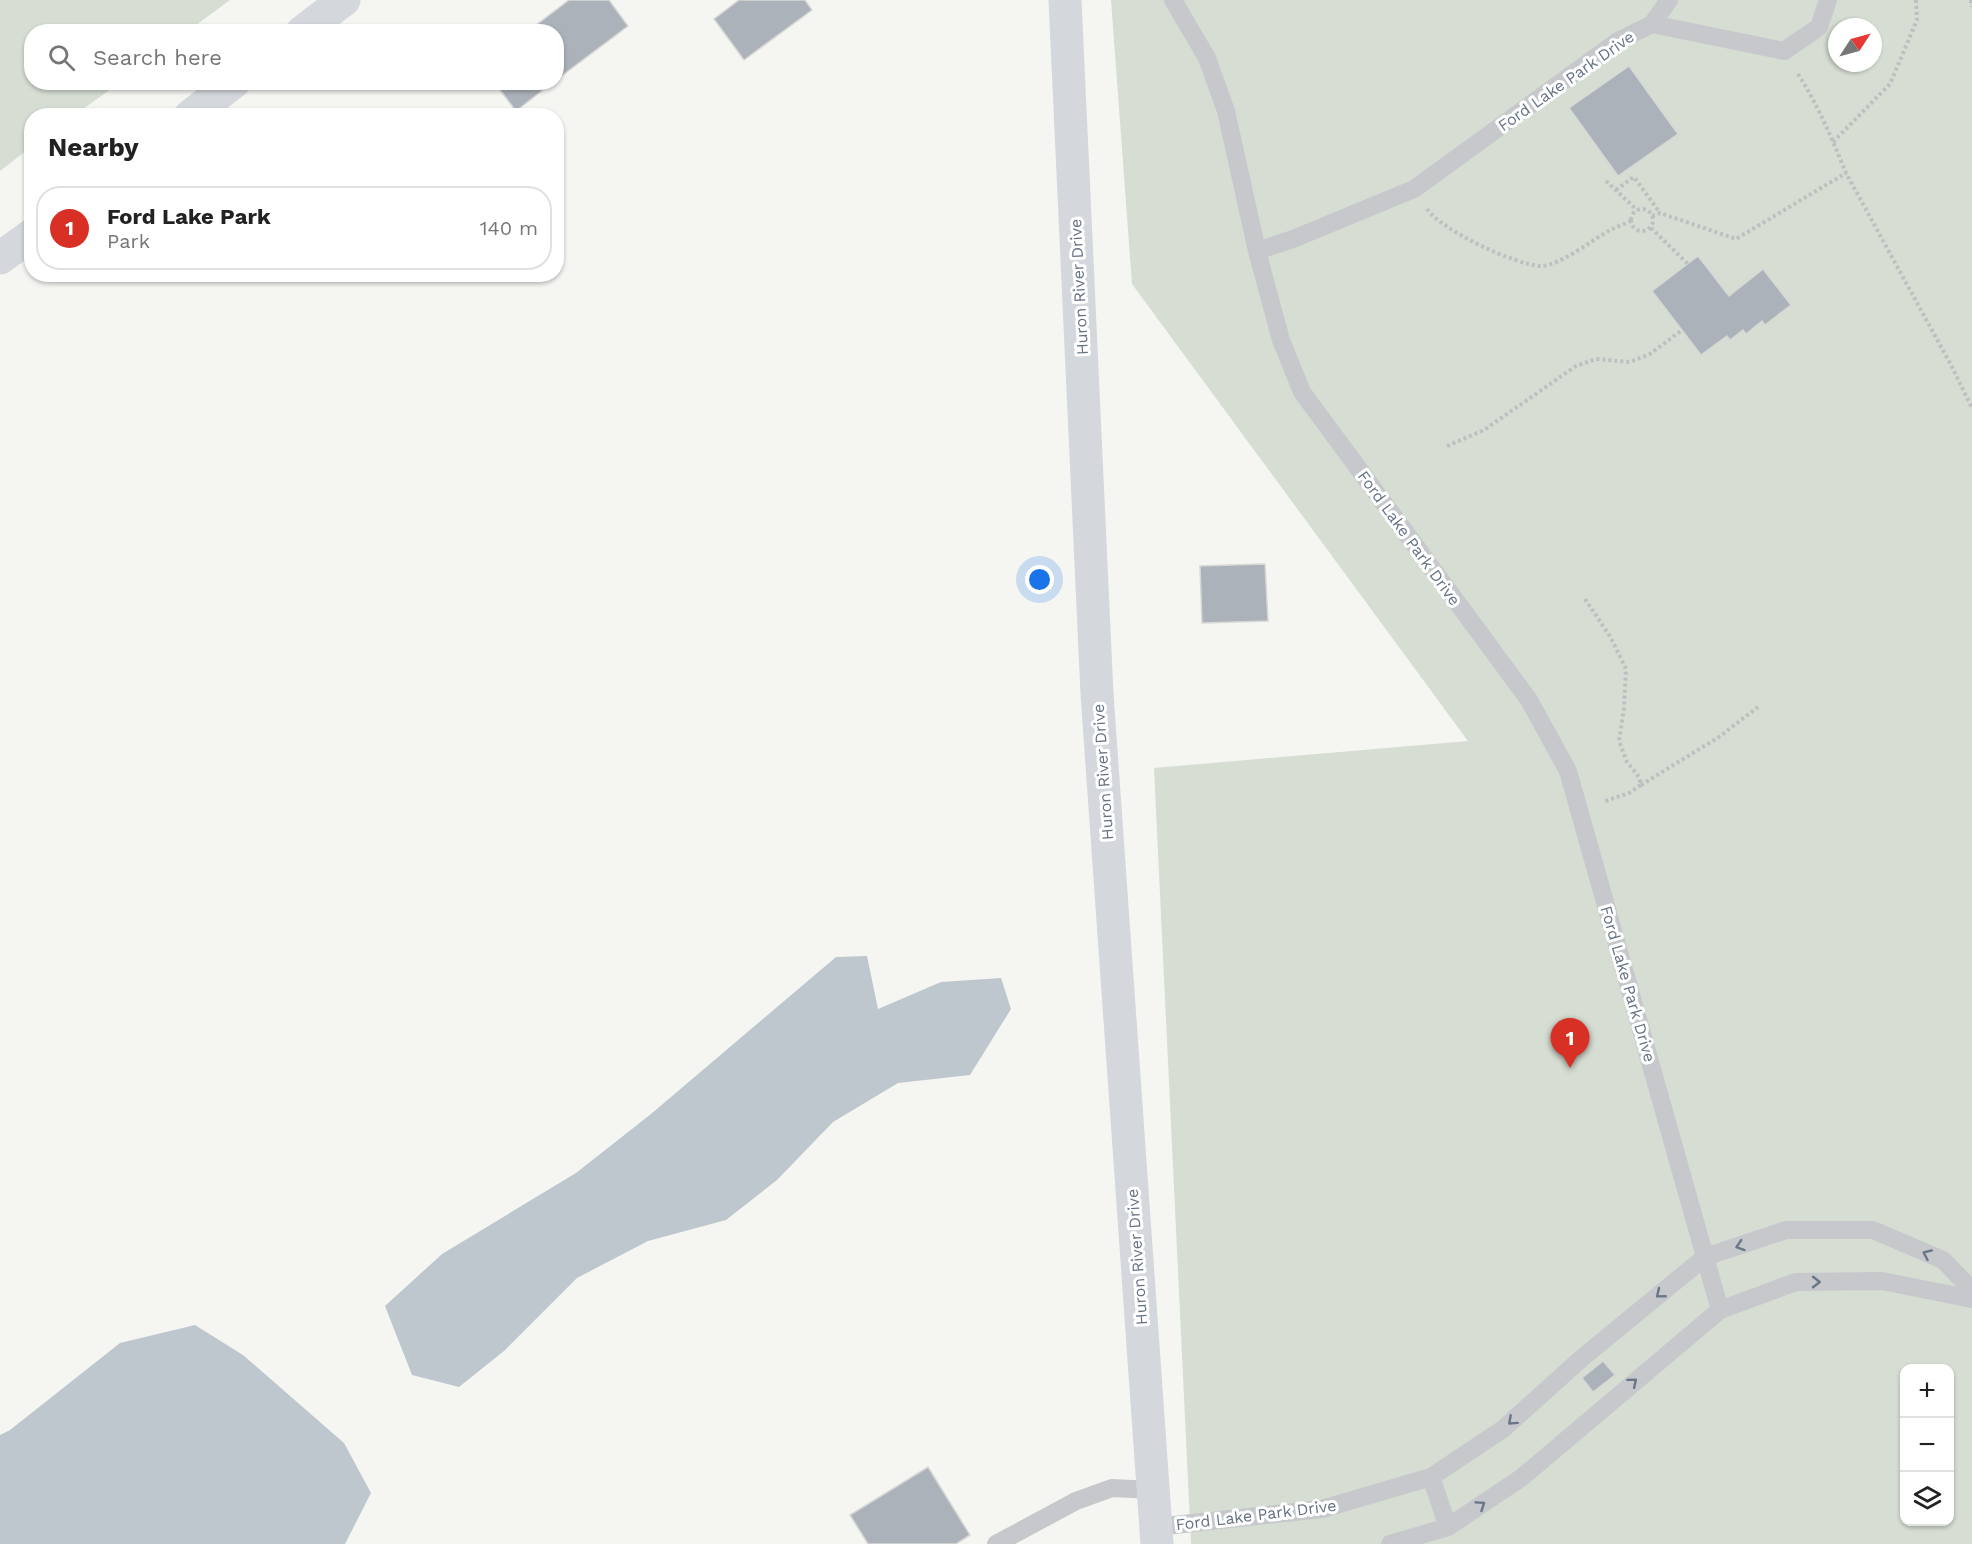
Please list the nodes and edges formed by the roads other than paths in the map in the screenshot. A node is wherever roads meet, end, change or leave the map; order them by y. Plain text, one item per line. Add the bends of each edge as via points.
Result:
1 (344, 0) edge
2 (1065, 0) edge
3 (1173, 0) edge
4 (1669, 0) edge
5 (1828, 0) edge
6 (312, 24) edge
7 (1652, 24) junction
8 (224, 90) edge
9 (200, 108) edge
10 (24, 241) edge
11 (1257, 250) junction
12 (0, 258) edge
13 (1705, 1257) junction
14 (1972, 1290) edge
15 (1972, 1299) edge
16 (1720, 1310) junction
17 (1431, 1477) junction
18 (1154, 1490) junction
19 (1448, 1527) junction
20 (1157, 1536) edge
21 (996, 1544) edge
22 (1390, 1544) edge

1 - 6 main road
2 - 18 main road, Huron River Drive via 1097,694
3 - 11 lane via 1207,58 1226,111
4 - 7 lane, Ford Lake Park Drive
5 - 7 lane, Ford Lake Park Drive via 1819,27 1784,51
7 - 11 lane, Ford Lake Park Drive via 1618,41 1414,189
8 - 9 main road
10 - 12 main road
11 - 13 lane, Ford Lake Park Drive via 1281,340 1302,392 1529,700 1568,771
14 -> 13 lane, Ford Lake Park Drive via 1943,1260 1873,1230 1786,1230
13 - 16 lane, Ford Lake Park Drive
13 -> 17 lane, Ford Lake Park Drive via 1503,1429
16 -> 15 lane via 1796,1282 1882,1281
19 -> 16 lane via 1521,1478
17 - 19 lane
17 - 20 lane, Ford Lake Park Drive via 1322,1509
18 - 20 main road, Huron River Drive
18 - 21 lane via 1112,1488 1076,1501
19 - 22 lane

